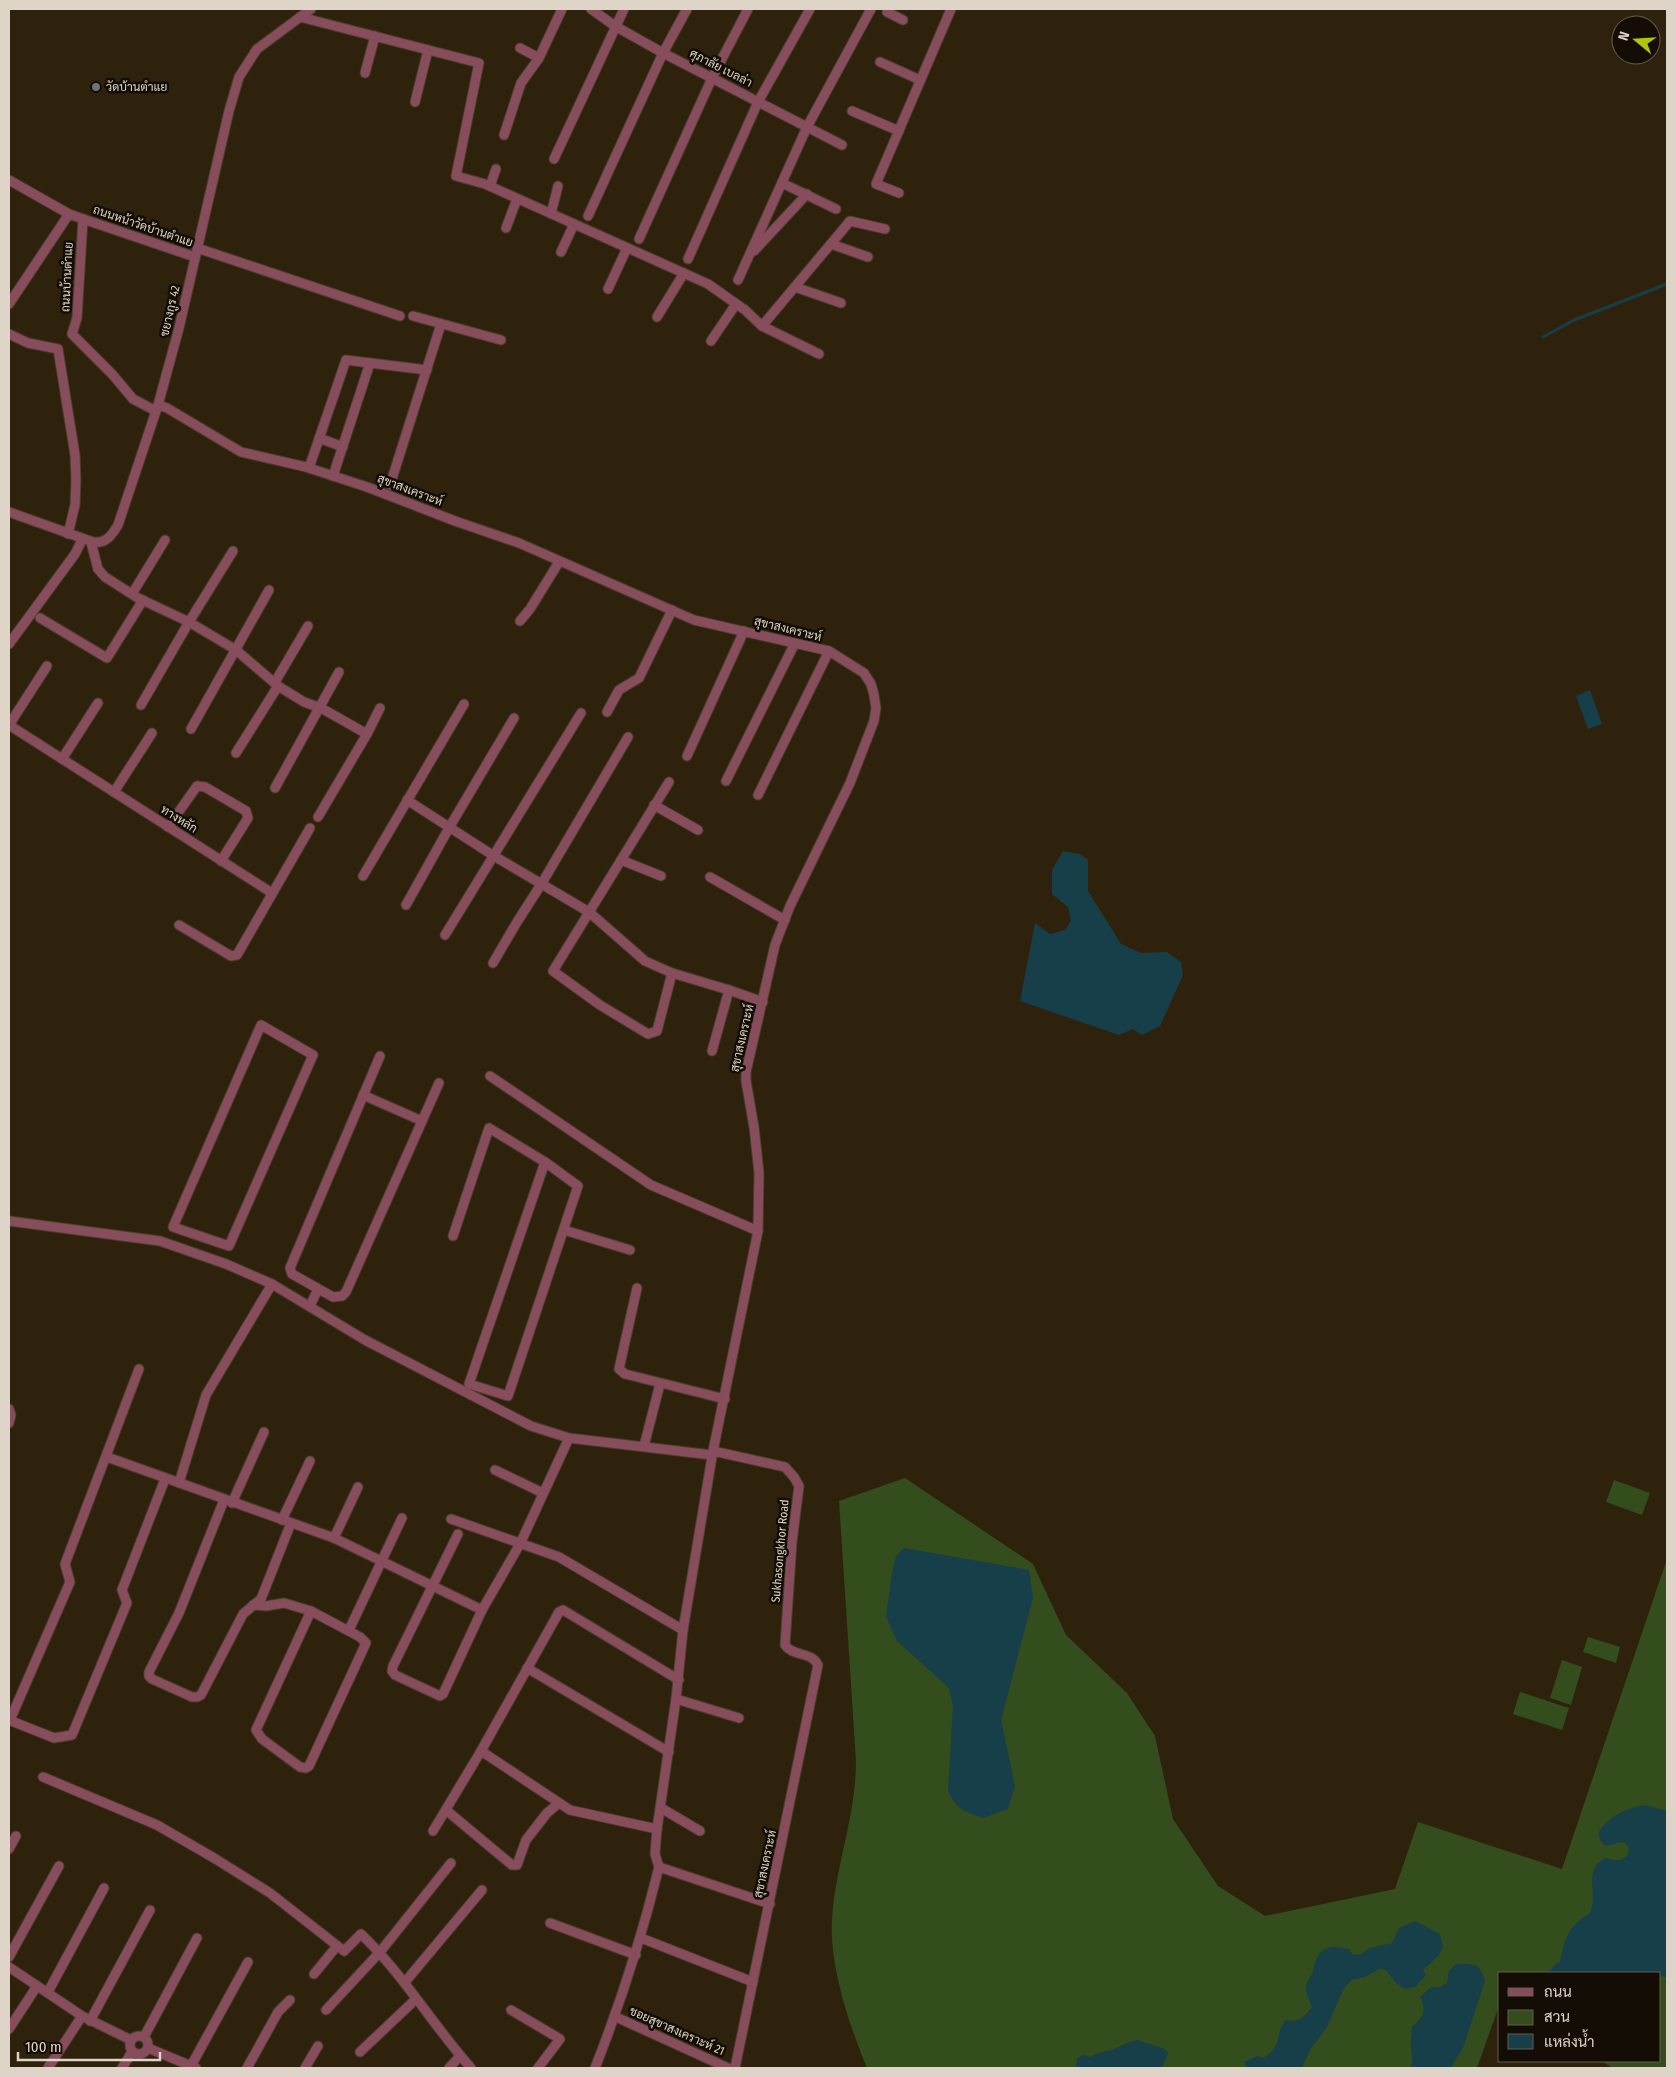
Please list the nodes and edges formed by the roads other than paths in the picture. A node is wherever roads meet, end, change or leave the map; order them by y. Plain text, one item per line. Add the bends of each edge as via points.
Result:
1 (311, 9) edge
2 (562, 9) edge
3 (592, 9) edge
4 (624, 9) edge
5 (687, 9) edge
6 (748, 9) edge
7 (810, 9) edge
8 (871, 9) edge
9 (888, 9) edge
10 (951, 9) edge
11 (300, 17) junction
12 (903, 20) dead end
13 (615, 26) junction
14 (375, 36) junction
15 (520, 48) dead end
16 (428, 50) junction
17 (663, 52) junction
18 (539, 58) junction
19 (880, 62) dead end
20 (365, 73) dead end
21 (712, 78) junction
22 (920, 80) junction
23 (415, 102) dead end
24 (758, 102) junction
25 (852, 111) dead end
26 (807, 127) junction
27 (899, 131) junction
28 (504, 135) dead end
29 (842, 145) dead end
30 (554, 160) dead end
31 (496, 169) dead end
32 (9, 180) edge
33 (782, 182) junction
34 (490, 186) junction
35 (558, 186) dead end
36 (899, 193) dead end
37 (807, 194) junction
38 (517, 198) junction
39 (836, 209) dead end
40 (69, 214) junction
41 (551, 214) junction
42 (588, 216) dead end
43 (83, 220) junction
44 (574, 224) junction
45 (506, 228) dead end
46 (885, 229) dead end
47 (638, 239) dead end
48 (831, 244) junction
49 (628, 248) junction
50 (196, 252) junction
51 (561, 252) dead end
52 (749, 257) junction
53 (868, 257) dead end
54 (688, 259) dead end
55 (684, 273) junction
56 (738, 280) dead end
57 (795, 288) junction
58 (608, 289) dead end
59 (841, 303) dead end
60 (9, 304) edge
61 (736, 304) junction
62 (400, 316) dead end
63 (413, 316) dead end
64 (657, 317) dead end
65 (441, 324) junction
66 (762, 326) junction
67 (9, 334) edge
68 (501, 340) dead end
69 (711, 341) dead end
70 (819, 354) dead end
71 (370, 363) junction
72 (426, 370) junction
73 (157, 408) junction
74 (319, 438) junction
75 (343, 447) junction
76 (309, 468) junction
77 (333, 476) junction
78 (390, 485) dead end
79 (9, 512) edge
80 (68, 534) junction
81 (82, 540) junction
82 (165, 540) dead end
83 (92, 542) junction
84 (233, 551) dead end
85 (559, 562) junction
86 (269, 590) dead end
87 (132, 594) junction
88 (143, 600) junction
89 (672, 610) junction
90 (40, 618) dead end
91 (520, 621) dead end
92 (188, 622) junction
93 (308, 626) dead end
94 (744, 631) junction
95 (795, 643) junction
96 (9, 644) edge
97 (236, 650) junction
98 (829, 651) junction
99 (47, 666) dead end
100 (340, 672) dead end
101 (276, 684) junction
102 (98, 703) dead end
103 (141, 704) dead end
104 (464, 704) dead end
105 (321, 708) junction
106 (380, 708) dead end
107 (607, 712) dead end
108 (581, 713) dead end
109 (514, 718) dead end
110 (9, 725) edge
111 (191, 729) dead end
112 (152, 733) dead end
113 (367, 734) junction
114 (628, 737) dead end
115 (236, 753) dead end
116 (687, 756) dead end
117 (62, 760) junction
118 (726, 781) dead end
119 (669, 782) dead end
120 (275, 788) dead end
121 (114, 792) junction
122 (758, 795) dead end
123 (407, 800) junction
124 (654, 805) junction
125 (318, 817) dead end
126 (168, 827) junction
127 (310, 828) dead end
128 (449, 828) junction
129 (698, 830) dead end
130 (494, 856) junction
131 (621, 860) junction
132 (221, 861) junction
133 (363, 876) dead end
134 (662, 876) dead end
135 (710, 877) dead end
136 (542, 883) junction
137 (272, 893) junction
138 (406, 905) dead end
139 (589, 912) junction
140 (785, 920) junction
141 (179, 925) dead end
142 (445, 935) dead end
143 (493, 963) dead end
144 (672, 973) junction
145 (729, 990) junction
146 (763, 1002) junction
147 (712, 1051) dead end
148 (380, 1056) dead end
149 (490, 1076) dead end
150 (439, 1083) dead end
151 (363, 1095) junction
152 (422, 1121) junction
153 (545, 1162) junction
154 (9, 1222) edge
155 (564, 1230) junction
156 (758, 1231) junction
157 (202, 1236) junction
158 (453, 1236) dead end
159 (630, 1250) dead end
160 (196, 1252) junction
161 (272, 1284) junction
162 (637, 1288) dead end
163 (318, 1289) junction
164 (310, 1306) junction
165 (140, 1369) dead end
166 (660, 1384) junction
167 (492, 1390) junction
168 (725, 1399) junction
169 (488, 1405) junction
170 (9, 1409) edge
171 (9, 1423) edge
172 (264, 1432) dead end
173 (569, 1438) junction
174 (644, 1446) junction
175 (713, 1453) junction
176 (107, 1457) junction
177 (310, 1461) dead end
178 (494, 1470) dead end
179 (165, 1479) junction
180 (179, 1483) junction
181 (358, 1487) dead end
182 (543, 1493) junction
183 (228, 1501) junction
184 (402, 1518) dead end
185 (451, 1519) dead end
186 (287, 1522) junction
187 (458, 1534) dead end
188 (334, 1538) junction
189 (520, 1544) junction
190 (382, 1560) junction
191 (432, 1586) junction
192 (252, 1604) junction
193 (482, 1610) junction
194 (311, 1611) junction
195 (349, 1630) junction
196 (683, 1630) junction
197 (818, 1665) joint
198 (528, 1668) junction
199 (678, 1680) junction
200 (676, 1699) junction
201 (739, 1718) dead end
202 (10, 1720) edge
203 (481, 1752) junction
204 (669, 1752) junction
205 (43, 1777) dead end
206 (559, 1803) junction
207 (661, 1808) junction
208 (446, 1810) junction
209 (657, 1829) junction
210 (433, 1831) dead end
211 (700, 1831) dead end
212 (16, 1836) dead end
213 (9, 1849) edge
214 (451, 1863) dead end
215 (59, 1866) dead end
216 (659, 1867) junction
217 (104, 1888) dead end
218 (482, 1890) dead end
219 (770, 1904) junction
220 (150, 1910) dead end
221 (550, 1924) dead end
222 (197, 1938) dead end
223 (641, 1938) junction
224 (337, 1946) junction
225 (380, 1952) junction
226 (636, 1955) junction
227 (9, 1957) edge
228 (248, 1962) dead end
229 (9, 1967) edge
230 (314, 1974) dead end
231 (405, 1982) junction
232 (753, 1982) junction
233 (37, 1986) junction
234 (48, 1992) junction
235 (416, 1999) junction
236 (290, 2000) dead end
237 (326, 2010) dead end
238 (511, 2010) dead end
239 (616, 2017) junction
240 (86, 2018) junction
241 (9, 2029) edge
242 (144, 2037) junction
243 (131, 2040) junction
244 (318, 2046) dead end
245 (148, 2048) junction
246 (132, 2052) junction
247 (360, 2052) dead end
248 (460, 2056) junction
249 (194, 2067) edge
250 (48, 2068) edge
251 (122, 2068) edge
252 (247, 2068) edge
253 (306, 2068) edge
254 (450, 2068) edge
255 (471, 2068) edge
256 (538, 2068) edge
257 (596, 2068) edge
258 (728, 2068) edge
259 (735, 2068) edge

1 - 11 street, ชยางกูร 42
2 - 18 street
3 - 13 street, ศุภาลัย เบลล่า
4 - 13 street
5 - 17 street
6 - 21 street
7 - 24 street
8 - 26 street
9 - 12 street via 887,12
10 - 22 street
11 - 14 street
11 - 50 street, ชยางกูร 42 via 257,49 239,77
13 - 17 street, ศุภาลัย เบลล่า
13 - 30 street
14 - 16 street
14 - 20 street
15 - 18 street
16 - 23 street
16 - 34 street via 480,63 456,176
17 - 21 street, ศุภาลัย เบลล่า
17 - 42 street
18 - 28 street via 521,83
19 - 22 street
21 - 24 street, ศุภาลัย เบลล่า
21 - 47 street
22 - 27 street
24 - 26 street, ศุภาลัย เบลล่า
24 - 54 street
25 - 27 street
26 - 29 street, ศุภาลัย เบลล่า
26 - 33 street
27 - 36 street via 876,184
31 - 34 street
32 - 40 street
33 - 37 street
33 - 52 street
34 - 38 street
35 - 41 street
37 - 39 street
37 - 52 street
38 - 41 street
38 - 45 street
40 - 43 street
40 - 60 street
41 - 44 street
43 - 50 street, ถนนหน้าวัดบ้านตำแย
43 - 73 street, ถนนบ้านตำแย via 78,318 72,334 132,399
44 - 49 street
44 - 51 street
46 - 48 street via 850,221
48 - 53 street
48 - 57 street
49 - 55 street
49 - 58 street
50 - 62 street, ถนนหน้าวัดบ้านตำแย
50 - 73 street, ชยางกูร 42
52 - 56 street
55 - 61 street via 708,284
55 - 64 street
57 - 59 street
57 - 66 street
61 - 66 street
61 - 69 street
63 - 65 street
65 - 68 street
65 - 72 street
66 - 70 street
67 - 80 street via 28,343 58,350 76,480 75,505
71 - 72 street
71 - 74 street via 346,360
71 - 75 street
72 - 78 street
73 - 76 street, สุขาสงเคราะห์ via 167,408 235,449
73 - 83 street, ชยางกูร 42 via 118,525 106,540
74 - 75 street
74 - 76 street
75 - 77 street
76 - 77 street, สุขาสงเคราะห์
77 - 85 street, สุขาสงเคราะห์ via 519,543
79 - 80 street
80 - 81 street
81 - 83 street
81 - 96 street
82 - 87 street
83 - 87 street via 98,569
84 - 92 street
85 - 89 street, สุขาสงเคราะห์
85 - 91 street
86 - 97 street
87 - 88 street
88 - 90 street via 107,658
88 - 92 street
89 - 94 street, สุขาสงเคราะห์ via 694,620
89 - 107 street via 639,678 619,690
92 - 97 street
92 - 103 street
93 - 101 street
94 - 95 street, สุขาสงเคราะห์
94 - 116 street
95 - 98 street, สุขาสงเคราะห์
95 - 118 street
97 - 101 street
97 - 111 street
98 - 122 street
98 - 140 street, สุขาสงเคราะห์ via 864,673 872,684 876,708 850,782
99 - 110 street
100 - 105 street
101 - 105 street via 304,702
101 - 115 street
102 - 117 street
104 - 123 street
105 - 113 street
105 - 120 street
106 - 113 street
108 - 130 street
109 - 128 street
110 - 117 street, ทางหลัก
112 - 121 street
113 - 125 street
114 - 136 street
117 - 121 street, ทางหลัก
119 - 124 street
121 - 126 street, ทางหลัก
123 - 128 street
123 - 133 street
124 - 129 street
124 - 131 street
126 - 132 street, ทางหลัก
126 - 132 street via 197,786 205,787 246,811 248,818
127 - 137 street
128 - 130 street
128 - 138 street
130 - 136 street
130 - 142 street
131 - 134 street
131 - 139 street
132 - 137 street, ทางหลัก
135 - 140 street
136 - 139 street
136 - 143 street
137 - 141 street via 235,956
139 - 144 street via 645,961
139 - 144 street via 553,971 648,1034 658,1031
140 - 146 street, สุขาสงเคราะห์ via 775,945
144 - 145 street
145 - 146 street
145 - 147 street
146 - 156 street, สุขาสงเคราะห์ via 746,1072 759,1173
148 - 151 street
149 - 156 street via 651,1185
150 - 152 street
151 - 152 street
151 - 163 street via 290,1268 292,1274
152 - 163 street via 346,1292 338,1297
153 - 155 street via 578,1186
153 - 158 street via 489,1128
153 - 167 street via 470,1384
154 - 160 street via 160,1241
155 - 159 street
155 - 167 street via 508,1396
156 - 168 street, สุขาสงเคราะห์
157 - 157 street via 229,1246 313,1055 261,1025 173,1226
157 - 160 street
160 - 161 street
161 - 164 street
161 - 180 street via 206,1395
162 - 166 street via 619,1368 625,1374
163 - 164 street
164 - 169 street via 365,1340
165 - 176 street
166 - 168 street
166 - 174 street
167 - 169 street
168 - 175 street, สุขาสงเคราะห์
169 - 173 street via 531,1426
170 - 171 street
172 - 183 street
173 - 174 street
173 - 182 street
174 - 175 street
175 - 196 street, สุขาสงเคราะห์
175 - 197 street, Sukhasongkhor Road via 785,1467 799,1486 785,1645 792,1651 810,1656
176 - 179 street
176 - 202 street via 65,1564 70,1582
177 - 186 street
178 - 182 street
179 - 180 street
179 - 202 street via 122,1590 127,1603 72,1735 54,1738
180 - 183 street
181 - 188 street
182 - 189 street
183 - 186 street
183 - 192 street via 149,1672 150,1676 192,1697 201,1695 243,1614
184 - 190 street
185 - 189 street
186 - 188 street
186 - 192 street via 261,1599
187 - 191 street
188 - 190 street
189 - 193 street
189 - 196 street via 559,1557
190 - 191 street
190 - 195 street
191 - 193 street
191 - 193 street via 392,1671 434,1694 443,1694
192 - 194 street via 284,1603
194 - 195 street
194 - 195 street via 256,1730 262,1739 300,1767 309,1766 366,1643
196 - 199 street, สุขาสงเคราะห์
197 - 219 street, สุขาสงเคราะห์
198 - 199 street via 563,1610
198 - 203 street
198 - 204 street
199 - 200 street, สุขาสงเคราะห์
200 - 201 street
200 - 204 street, สุขาสงเคราะห์
203 - 206 street
203 - 208 street
204 - 207 street, สุขาสงเคราะห์
205 - 224 street via 157,1825 270,1894
206 - 208 street via 526,1840 517,1865 512,1865
206 - 209 street via 570,1810
207 - 209 street, สุขาสงเคราะห์
207 - 211 street
208 - 210 street
209 - 216 street, สุขาสงเคราะห์ via 655,1854
212 - 213 street
214 - 225 street
215 - 227 street
216 - 219 street
216 - 223 street
217 - 234 street
218 - 231 street
219 - 232 street, สุขาสงเคราะห์
220 - 240 street
221 - 226 street
222 - 242 street
223 - 226 street
223 - 232 street
224 - 225 street via 344,1952 361,1934
224 - 230 street
225 - 231 street
225 - 237 street
226 - 239 street
228 - 249 street
229 - 233 street
231 - 235 street
232 - 259 street, สุขาสงเคราะห์
233 - 234 street
233 - 241 street
234 - 240 street
235 - 247 street
235 - 248 street
236 - 252 street via 278,2012
238 - 256 street via 560,2039
239 - 257 street
239 - 258 street, ชอยสุขาสงเคราะห์ 21
240 - 243 street
240 - 250 street
242 - 243 street
242 - 245 street
243 - 246 street
244 - 253 street
245 - 246 street via 141,2054
245 - 249 street
246 - 251 street
248 - 254 street
248 - 255 street

